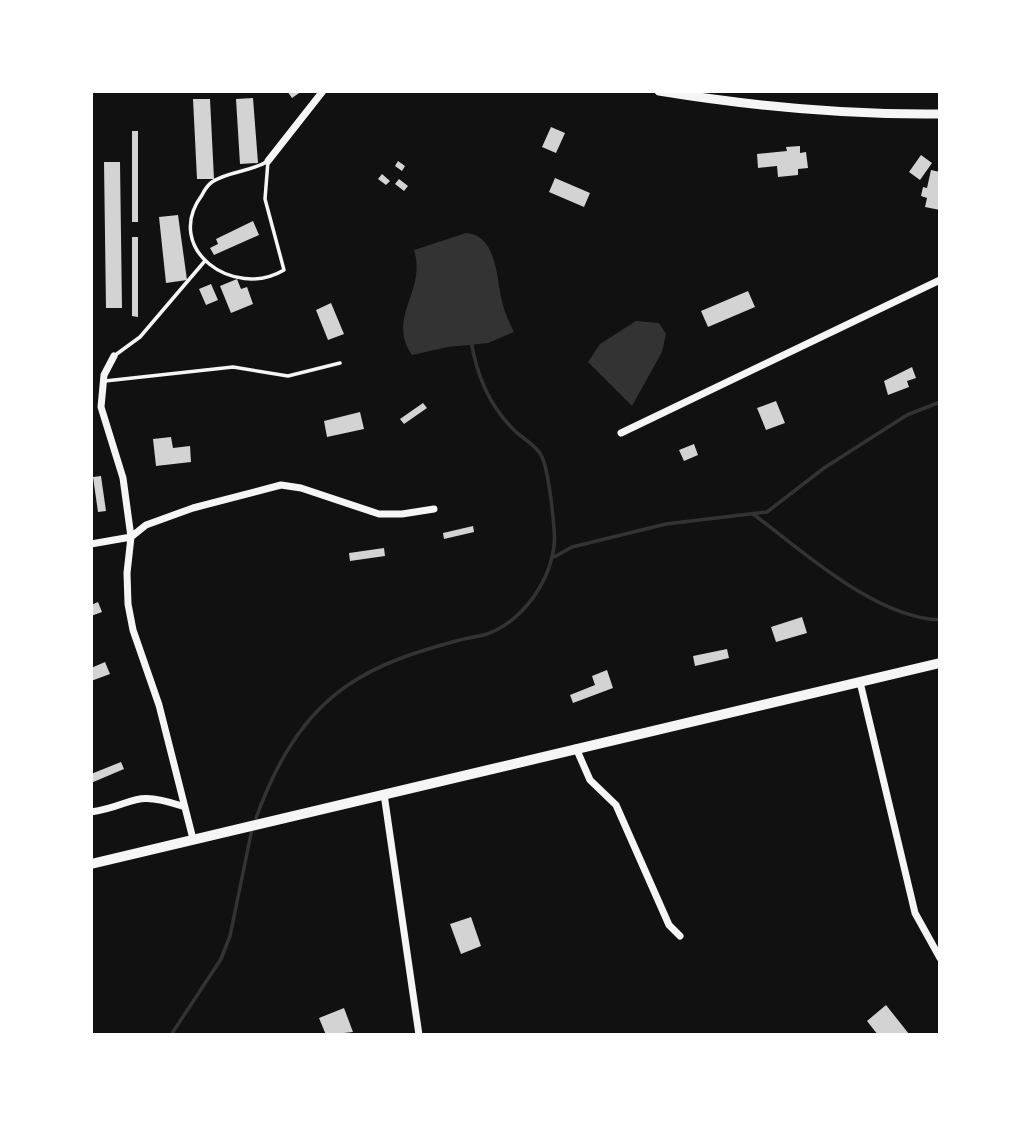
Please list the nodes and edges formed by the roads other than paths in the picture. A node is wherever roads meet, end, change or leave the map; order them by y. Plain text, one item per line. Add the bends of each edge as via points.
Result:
1 (323, 91) edge
2 (659, 91) edge
3 (940, 114) edge
4 (268, 161) junction
5 (204, 262) junction
6 (940, 280) edge
7 (114, 356) joint
8 (340, 363) dead end
9 (103, 381) junction
10 (91, 406) edge
11 (101, 407) junction
12 (621, 433) dead end
13 (434, 509) dead end
14 (131, 537) junction
15 (91, 544) edge
16 (940, 663) edge
17 (860, 682) junction
18 (576, 748) junction
19 (384, 794) junction
20 (182, 806) junction
21 (91, 812) edge
22 (193, 839) junction
23 (91, 864) edge
24 (680, 936) dead end
25 (940, 958) edge
26 (419, 1035) edge

1 - 4 street
2 - 3 street via 777,106
4 - 5 lane via 211,182 196,202 190,219
4 - 5 lane via 265,199 284,270 247,279 222,274
5 - 7 lane via 153,324
6 - 12 street
7 - 9 street
8 - 9 lane via 288,376 233,368
9 - 11 street
10 - 11 lane
11 - 14 street via 123,478
13 - 14 street via 379,514 281,485 193,508 146,525
14 - 15 street
14 - 20 street via 128,604 166,730
16 - 17 main road
17 - 18 main road
17 - 25 street via 915,913
18 - 19 main road
18 - 24 street via 590,780 616,805 669,925
19 - 22 main road
19 - 26 street
20 - 21 street via 140,797
20 - 22 street
22 - 23 main road

